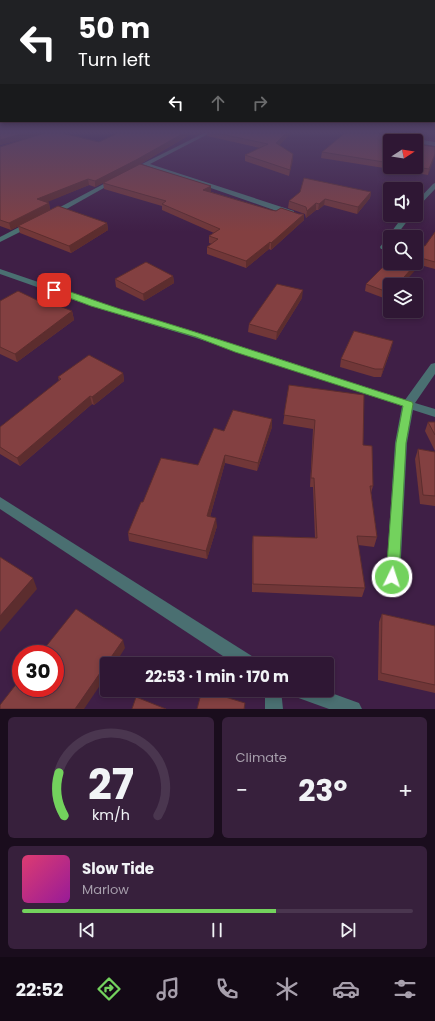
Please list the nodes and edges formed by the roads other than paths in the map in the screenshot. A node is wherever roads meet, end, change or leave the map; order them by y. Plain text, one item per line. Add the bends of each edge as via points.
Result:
1 (145, 166) edge
2 (123, 176) edge
3 (435, 185) edge
4 (423, 198) edge
5 (295, 215) edge
6 (403, 222) edge
7 (396, 230) edge
8 (0, 240) edge
9 (0, 271) edge
10 (435, 366) edge
11 (408, 404) junction
12 (435, 413) edge
13 (0, 502) edge
14 (392, 577) dead end
15 (238, 657) edge
16 (273, 697) edge
17 (319, 697) edge
18 (274, 709) edge
19 (353, 709) edge

1 - 5 street
2 - 8 street
3 - 4 street
6 - 7 street
9 - 11 street via 94,304
10 - 11 street
11 - 12 street
11 - 14 street via 401,443
13 - 15 street
16 - 18 street
17 - 19 street

